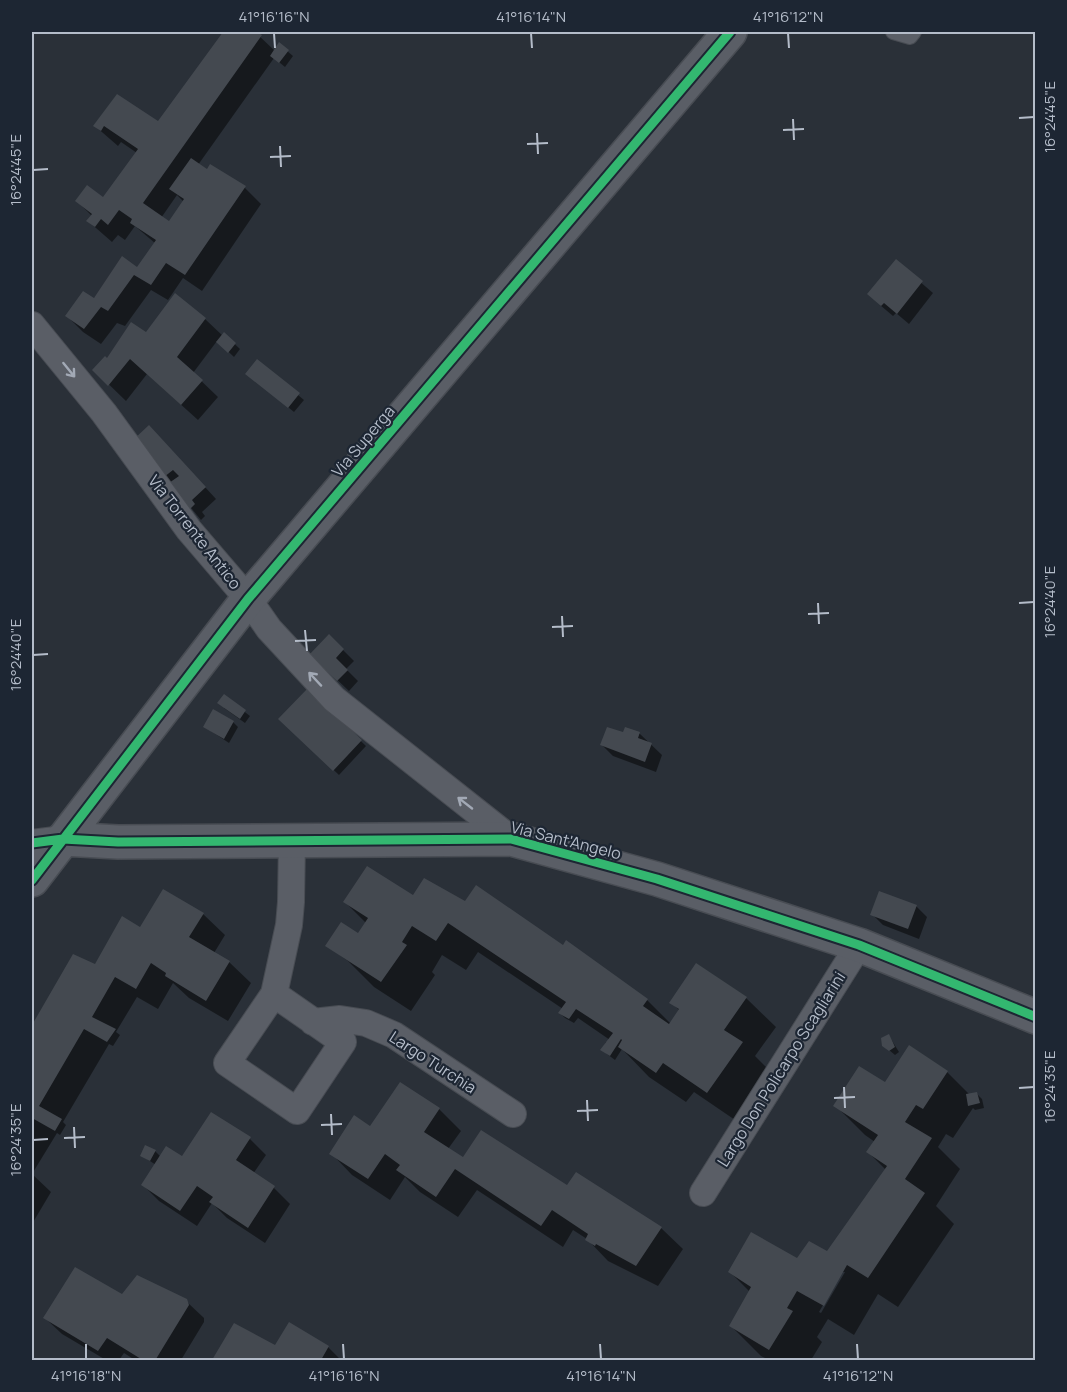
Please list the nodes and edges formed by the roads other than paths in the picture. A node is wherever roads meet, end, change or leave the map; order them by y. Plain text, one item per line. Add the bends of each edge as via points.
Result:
1 (730, 32) edge
2 (892, 32) edge
3 (914, 32) edge
4 (32, 325) edge
5 (248, 599) junction
6 (511, 840) junction
7 (47, 841) edge
8 (292, 841) junction
9 (32, 880) edge
10 (859, 945) junction
11 (274, 994) junction
12 (1035, 1017) edge
13 (314, 1022) junction
14 (513, 1114) dead end
15 (702, 1193) dead end

1 - 5 street, Via Superga
2 - 3 lane via 910,37
4 -> 5 street, Via Torrente Antico via 104,413 189,530
6 -> 5 street, Via Torrente Antico via 334,699 269,629
5 - 7 street, Via Superga
6 - 8 street, Via Sant'Angelo
6 - 10 street, Via Sant'Angelo via 657,879
7 - 8 street, Via Sant'Angelo
7 - 9 street, Via Superga
8 - 11 street via 289,925
10 - 12 street, Via Sant'Angelo
10 - 15 street, Largo Don Policarpo Scagliarini
11 - 13 street
11 - 13 street via 227,1063 297,1111 343,1042
13 - 14 street, Largo Turchia via 340,1019 366,1023 394,1035

